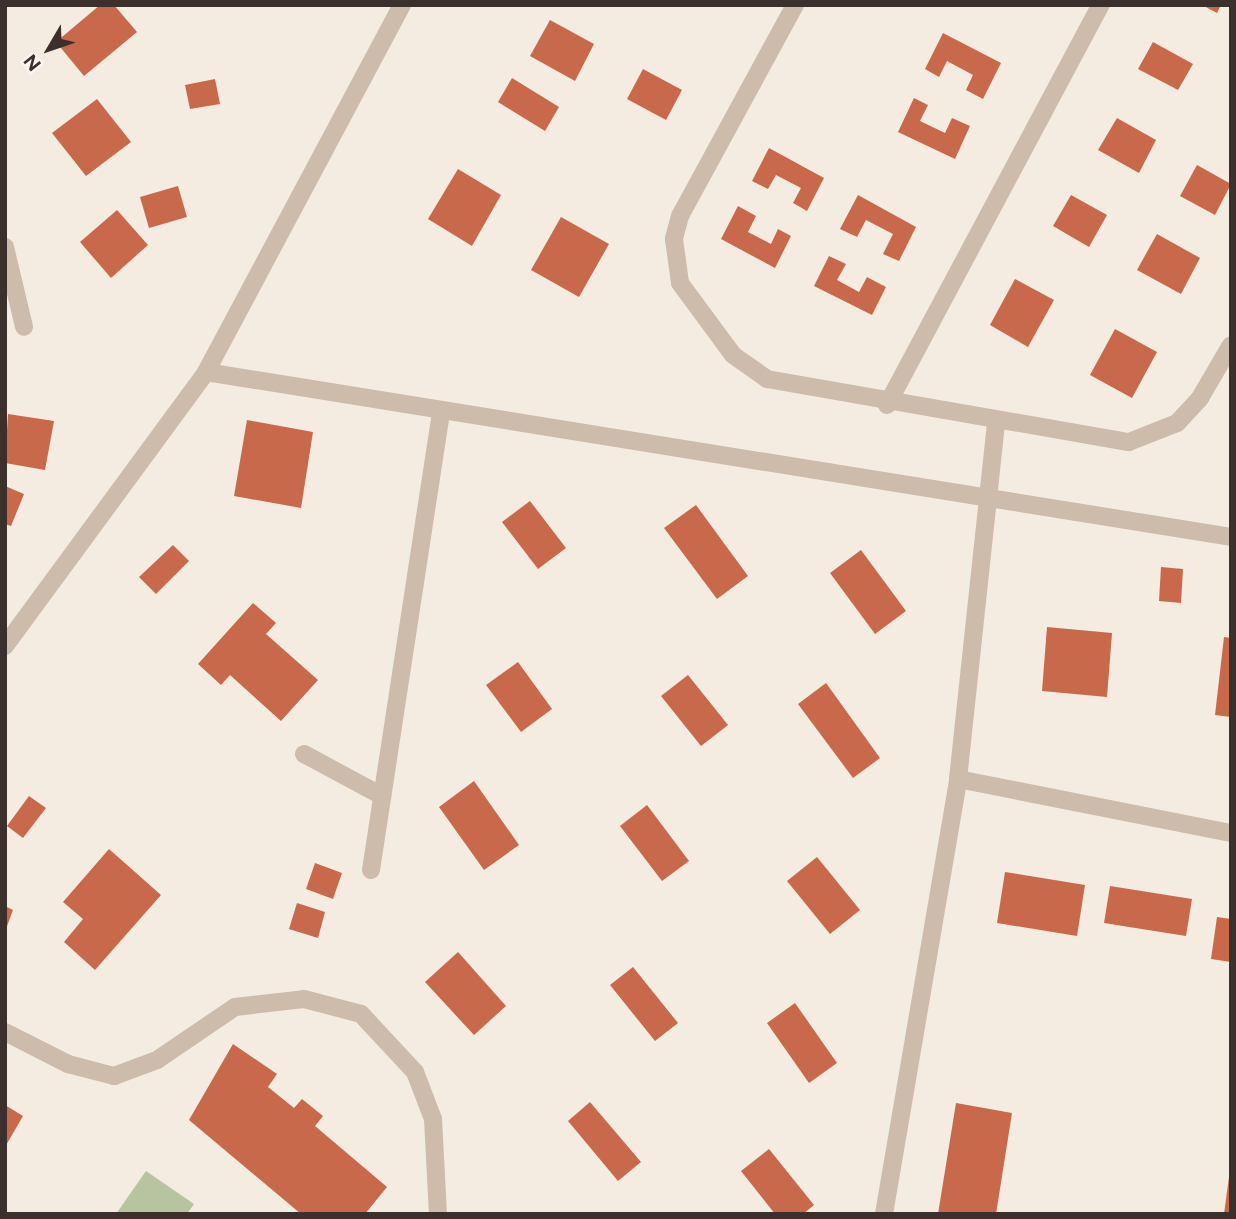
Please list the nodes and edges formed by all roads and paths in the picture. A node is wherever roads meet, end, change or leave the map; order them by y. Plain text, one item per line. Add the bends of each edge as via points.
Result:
1 (402, 5) edge
2 (795, 5) edge
3 (1101, 5) edge
4 (5, 247) edge
5 (24, 327) dead end
6 (1231, 345) edge
7 (206, 372) junction
8 (887, 404) junction
9 (441, 412) junction
10 (996, 423) junction
11 (986, 498) junction
12 (1231, 537) edge
13 (5, 646) edge
14 (304, 754) dead end
15 (958, 779) junction
16 (382, 796) junction
17 (1231, 833) edge
18 (371, 870) dead end
19 (5, 1031) edge
20 (438, 1214) edge
21 (884, 1214) edge

1 - 7 street
2 - 8 street via 680,216 674,239 680,283 733,355 767,379
3 - 8 street
4 - 5 street
6 - 10 street via 1200,398 1153,437 1129,442
7 - 9 street
7 - 13 street
8 - 10 street
9 - 11 street
9 - 16 street
10 - 11 street
11 - 12 street
11 - 15 street
14 - 16 street
15 - 17 street
15 - 21 street
16 - 18 street
19 - 20 street via 68,1064 114,1076 157,1060 235,1007 304,999 361,1014 415,1072 433,1119

